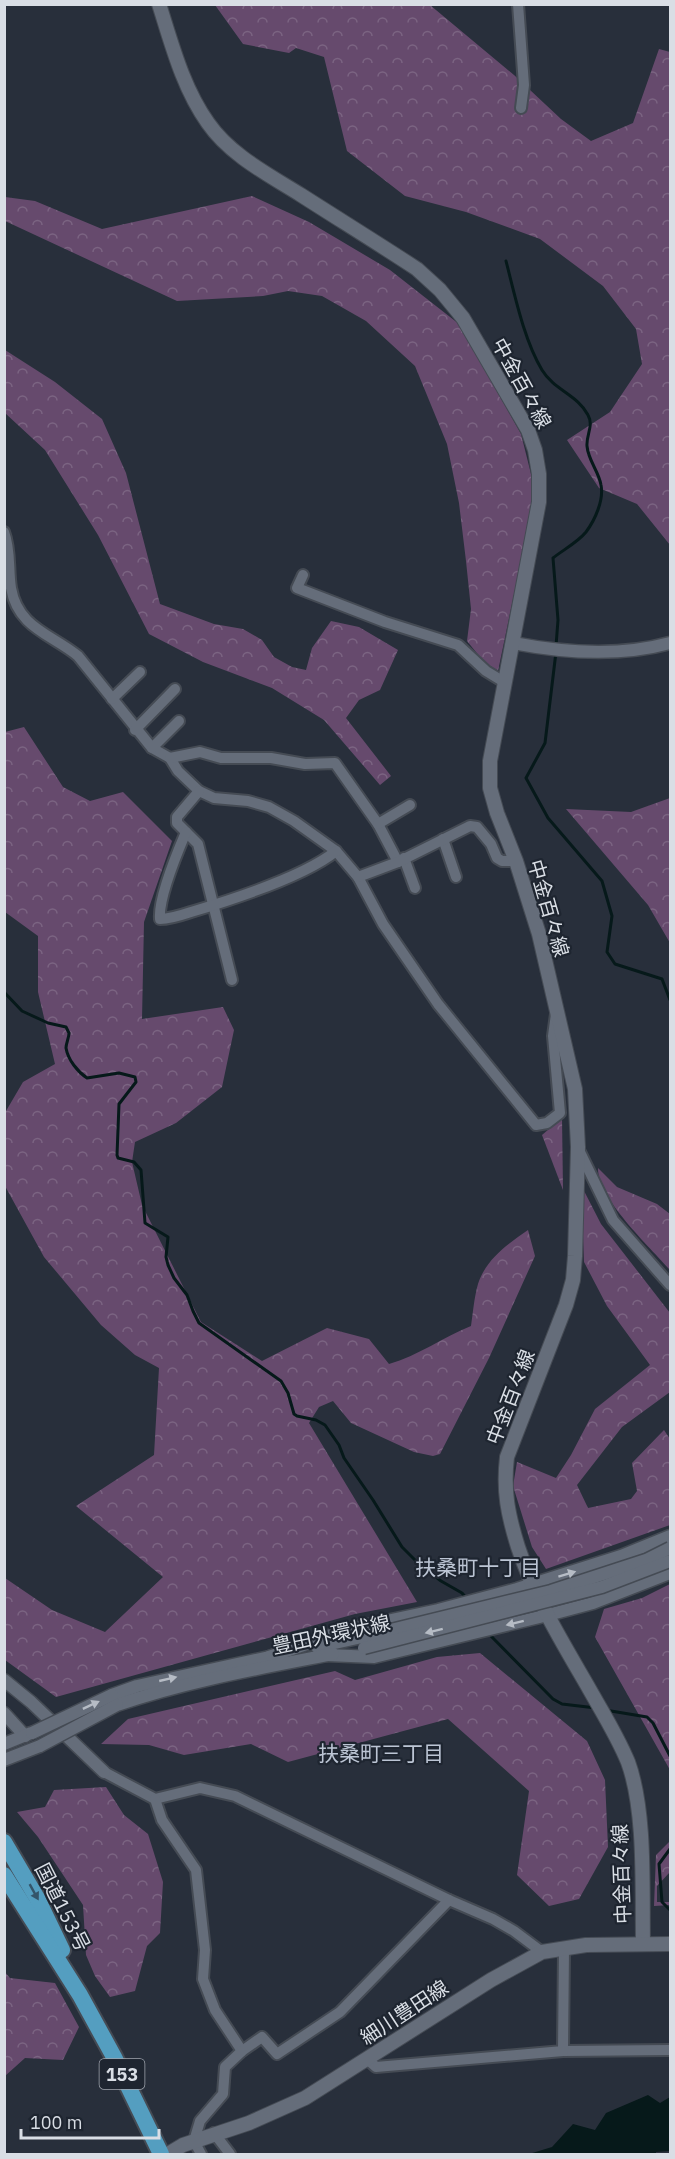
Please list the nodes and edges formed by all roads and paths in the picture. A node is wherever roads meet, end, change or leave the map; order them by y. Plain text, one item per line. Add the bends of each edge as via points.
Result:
1 (159, 4) edge
2 (518, 4) edge
3 (521, 108) dead end
4 (4, 532) edge
5 (303, 575) dead end
6 (513, 643) junction
7 (670, 643) edge
8 (140, 672) dead end
9 (504, 682) junction
10 (175, 689) dead end
11 (112, 699) junction
12 (179, 721) dead end
13 (135, 730) junction
14 (152, 748) junction
15 (170, 758) junction
16 (199, 791) junction
17 (410, 805) dead end
18 (378, 824) junction
19 (186, 832) junction
20 (443, 839) junction
21 (336, 851) junction
22 (401, 860) junction
23 (516, 861) junction
24 (456, 877) dead end
25 (358, 878) junction
26 (415, 888) dead end
27 (213, 906) junction
28 (232, 980) dead end
29 (556, 1008) junction
30 (578, 1147) junction
31 (670, 1285) edge
32 (670, 1536) edge
33 (670, 1548) edge
34 (670, 1561) edge
35 (670, 1573) edge
36 (531, 1584) junction
37 (548, 1615) junction
38 (363, 1642) junction
39 (327, 1655) junction
40 (268, 1658) junction
41 (4, 1680) edge
42 (115, 1700) junction
43 (4, 1713) edge
44 (28, 1735) junction
45 (4, 1744) edge
46 (4, 1760) edge
47 (104, 1772) joint
48 (155, 1799) junction
49 (4, 1842) edge
50 (4, 1875) edge
51 (449, 1900) junction
52 (643, 1943) junction
53 (670, 1944) edge
54 (564, 1949) junction
55 (542, 1952) junction
56 (80, 1995) junction
57 (670, 2050) edge
58 (242, 2051) junction
59 (563, 2051) junction
60 (367, 2059) junction
61 (214, 2133) junction
62 (194, 2141) junction
63 (161, 2154) edge
64 (168, 2154) edge
65 (201, 2154) edge
66 (230, 2154) edge

1 - 6 main road, 中金百々線 via 179,67 209,125 257,167 417,269 440,290 463,318 528,430 539,474 539,502
2 - 3 street via 524,75
4 - 11 street via 11,588 20,614 78,656
5 - 9 street via 297,588 458,645
6 - 7 street via 588,653 644,650
6 - 9 main road, 中金百々線
8 - 11 street
9 - 23 main road, 中金百々線 via 490,761 490,788
10 - 13 street
11 - 13 street
12 - 14 street
13 - 14 street
14 - 15 street
15 - 16 street
15 - 18 street via 200,752 221,758 335,763
16 - 19 street via 177,817 177,824
16 - 21 street via 214,798 268,807
17 - 18 street
18 - 22 street
19 - 27 street via 198,844
19 - 27 street via 167,885 160,919
20 - 22 street
20 - 23 street via 470,826 477,827 497,858
20 - 24 street
21 - 25 street
21 - 27 street via 290,876
22 - 25 street
22 - 26 street
23 - 29 main road, 中金百々線 via 539,934
25 - 29 street via 383,924 438,1004 536,1125 561,1113 553,1036
27 - 28 street
29 - 30 main road, 中金百々線 via 575,1089
30 - 31 street via 613,1220
30 - 36 main road, 中金百々線 via 573,1280 507,1457 504,1481 508,1515
36 -> 32 street
33 - 38 street, 豊田外環状線, bridge via 646,1560 551,1591
34 -> 38 street, 豊田外環状線, bridge via 602,1587
35 - 37 street via 593,1603
36 - 37 main road, 中金百々線
36 - 40 street via 349,1629
37 -> 39 street via 374,1657
37 - 52 main road, 中金百々線 via 628,1763 638,1812
38 - 39 street, 豊田外環状線
38 - 40 street, 豊田外環状線
39 - 42 street, 豊田外環状線
42 -> 40 street, 豊田外環状線 via 136,1686
41 - 47 street
44 -> 42 street, 豊田外環状線, bridge
42 - 46 street, 豊田外環状線, bridge via 40,1746
43 - 44 street
44 - 45 street, 豊田外環状線
47 - 48 street
48 - 51 street via 200,1788 235,1796
48 - 58 street via 162,1820 196,1869 206,1950 203,1979 215,2010
49 -> 56 highway, 国道153号 / 153 via 37,1898
50 - 56 highway, 国道153号 / 153
51 - 55 street via 493,1919
51 - 58 street via 340,2012 277,2054 262,2037
52 - 53 main road, 細川豊田線
52 - 54 main road, 細川豊田線
54 - 55 main road, 細川豊田線
54 - 59 street
55 - 60 main road, 細川豊田線 via 498,1975
56 - 63 highway, 国道153号 / 153
57 - 59 street
58 - 62 street via 225,2067 223,2094 200,2121
59 - 60 street via 376,2067
60 - 61 main road, 細川豊田線 via 297,2102
61 - 62 main road, 細川豊田線
61 - 66 street
62 - 64 main road, 細川豊田線
62 - 65 street

